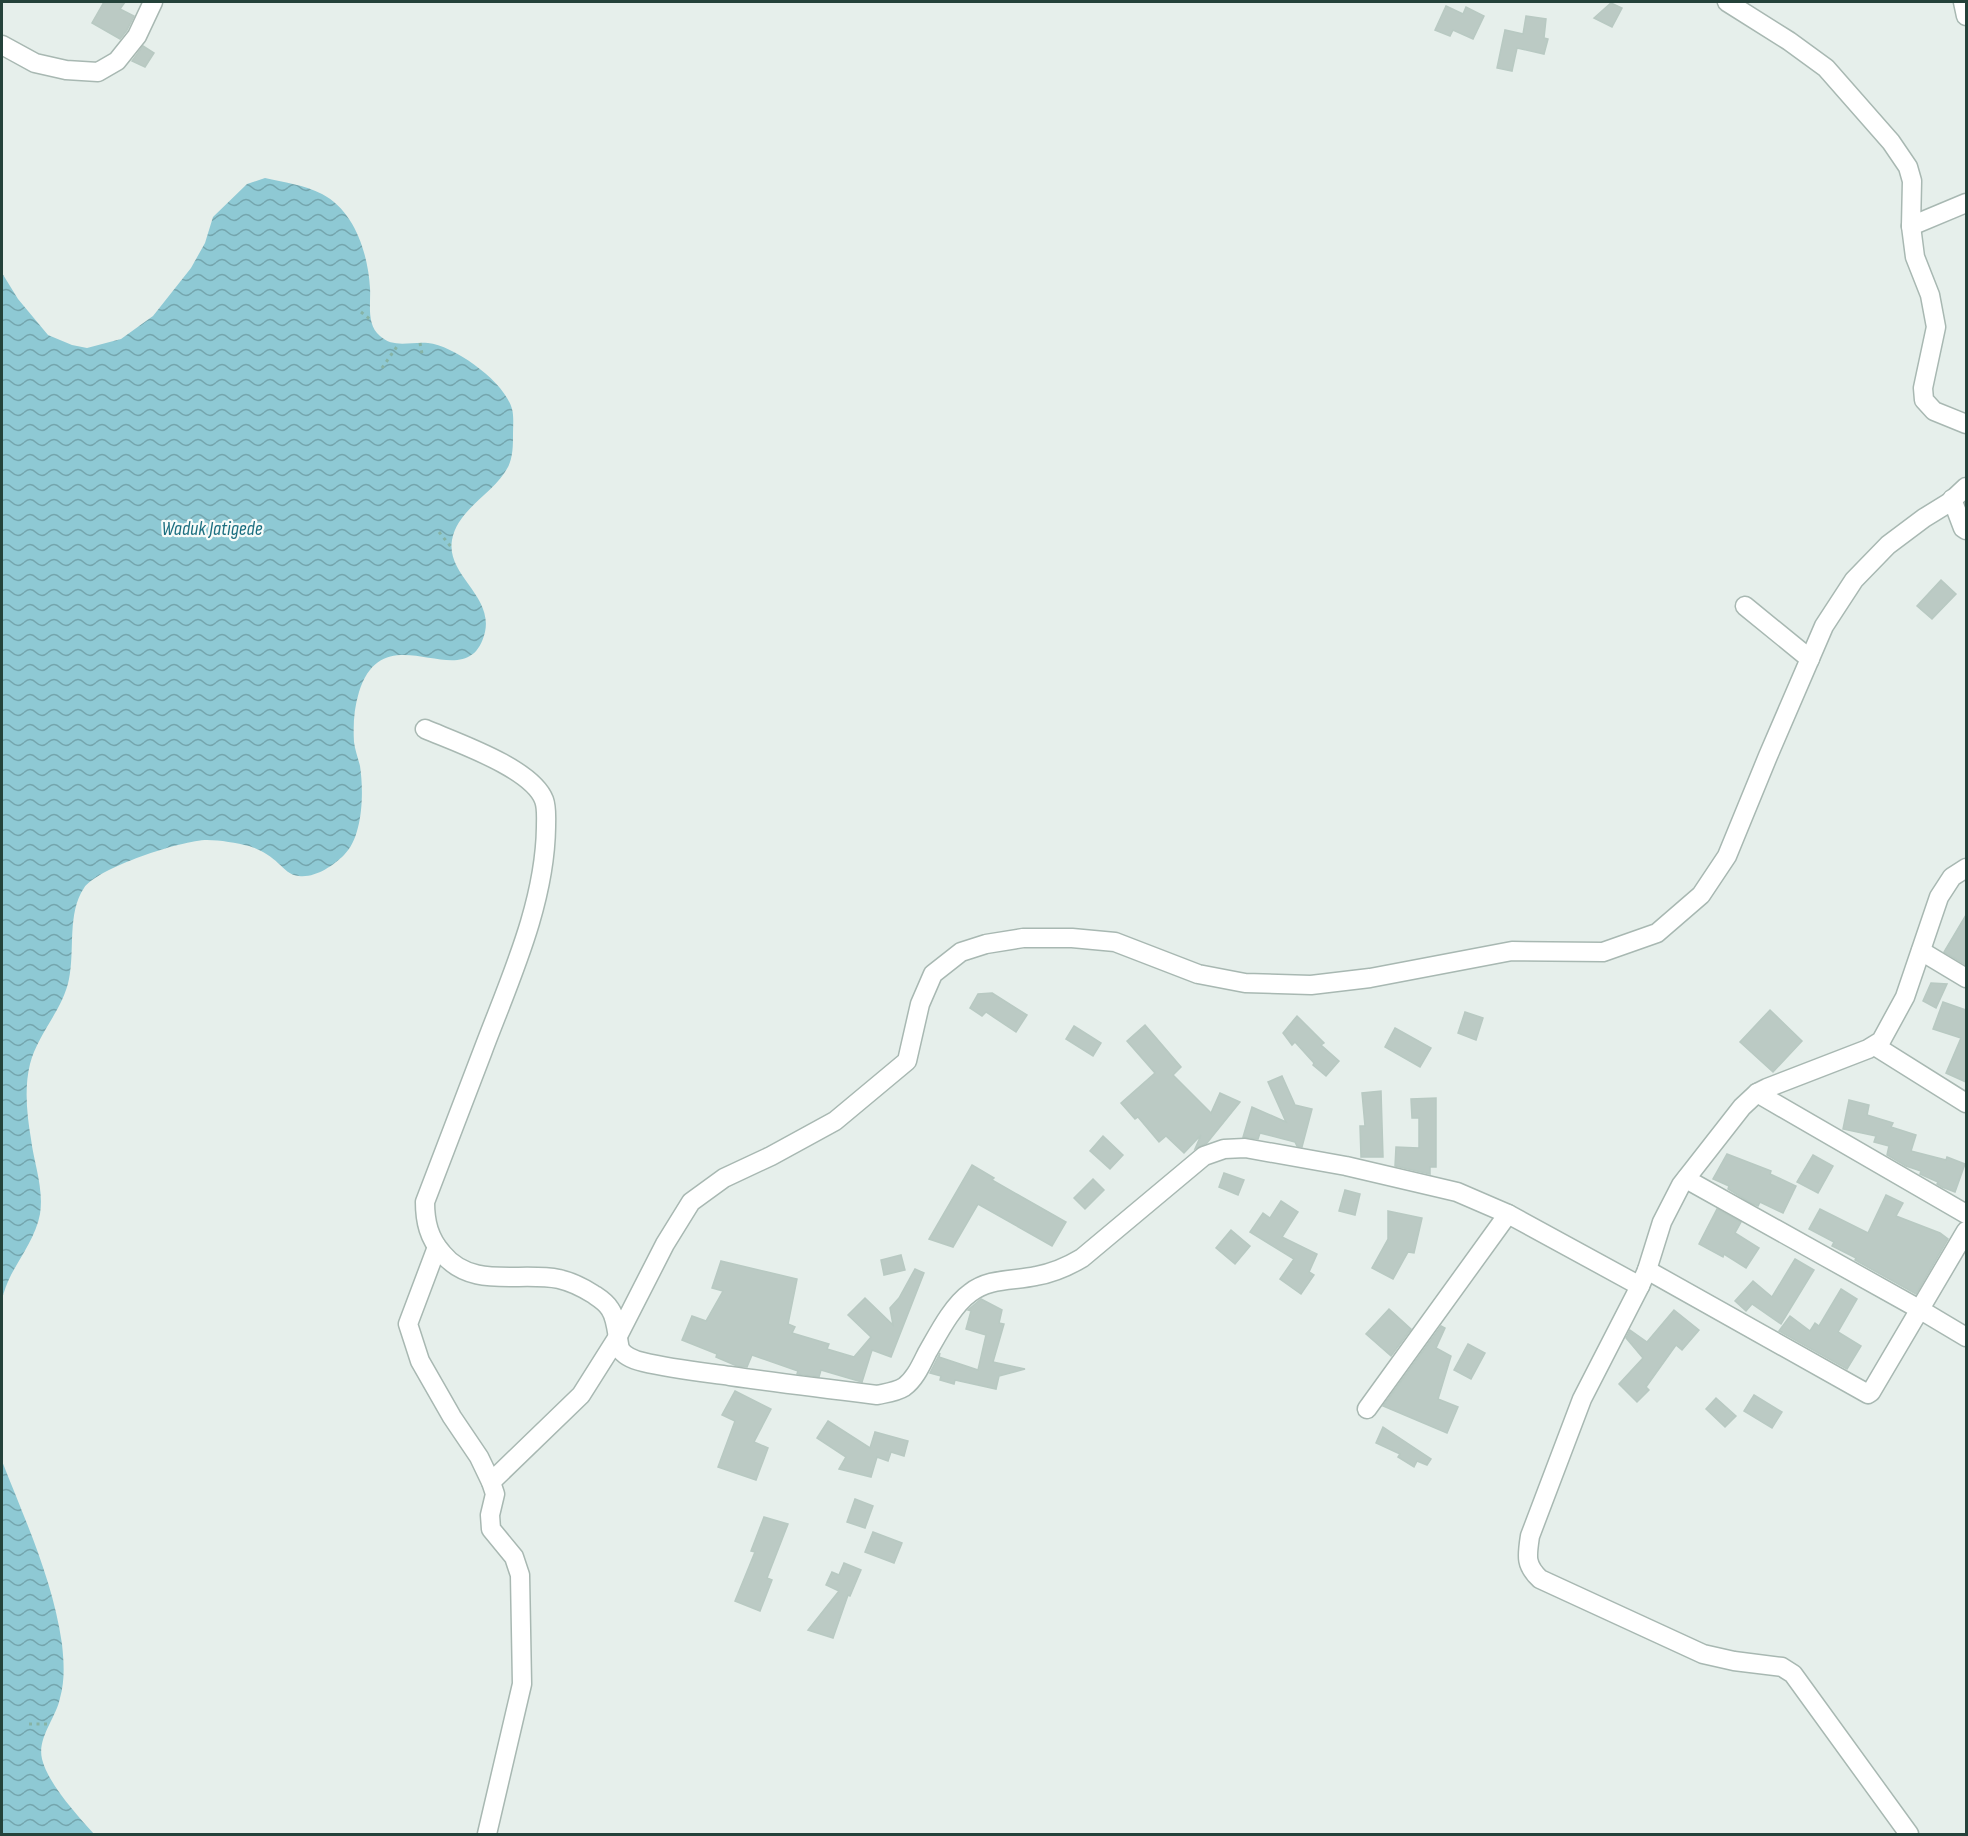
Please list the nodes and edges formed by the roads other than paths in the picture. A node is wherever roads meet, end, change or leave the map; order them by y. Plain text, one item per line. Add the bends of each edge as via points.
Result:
1 (153, 2) edge
2 (1727, 2) edge
3 (1963, 2) edge
4 (1966, 16) edge
5 (2, 45) edge
6 (1966, 203) edge
7 (1911, 226) junction
8 (1966, 424) edge
9 (1966, 487) edge
10 (1952, 499) junction
11 (1966, 530) edge
12 (1745, 606) dead end
13 (1810, 659) junction
14 (425, 729) dead end
15 (1966, 868) edge
16 (1921, 951) junction
17 (1966, 978) edge
18 (1875, 1046) junction
19 (1757, 1093) junction
20 (1966, 1103) edge
21 (1686, 1179) junction
22 (1508, 1214) junction
23 (1966, 1214) edge
24 (1966, 1231) edge
25 (437, 1247) junction
26 (1643, 1278) junction
27 (1919, 1309) junction
28 (1966, 1337) edge
29 (617, 1338) junction
30 (1367, 1409) dead end
31 (491, 1482) junction
32 (487, 1834) edge
33 (1909, 1834) edge

1 - 5 street via 137,36 117,60 98,72 35,63
2 - 7 street via 1826,68 1891,142 1908,167 1912,181
3 - 4 street
6 - 7 street
7 - 8 street via 1915,257 1930,295 1936,327 1924,400 1934,411
9 - 10 street
10 - 11 street
10 - 13 street via 1887,545 1854,580 1824,626
12 - 13 street
13 - 29 street via 1727,856 1701,895 1657,933 1603,952 1512,951 1370,978 1311,984 1245,983 1198,974 1115,942 1072,938 1023,938 961,952 933,974 920,1004 908,1060 835,1121 724,1178 691,1202
14 - 25 street via 507,765 529,780 544,798 546,812 540,886 522,946 425,1202 429,1234
15 - 16 street via 1952,878 1939,897
16 - 17 street
16 - 18 street via 1905,997
18 - 19 street
18 - 20 street
19 - 21 street
19 - 23 street
21 - 26 street via 1662,1222
21 - 27 street
22 - 26 street
22 - 29 street via 1457,1192 1357,1168 1245,1148 1224,1149 1204,1156 1065,1269 997,1281 970,1293 939,1331 915,1376 892,1392 877,1395 777,1383 644,1362 623,1354
22 - 30 street
24 - 27 street
25 - 29 street via 460,1270 473,1274 542,1277 575,1283 609,1306
25 - 31 street via 408,1324 420,1361
26 - 27 street via 1868,1394
26 - 33 street via 1576,1412 1530,1536 1530,1570 1540,1580 1703,1654 1782,1667 1793,1674
27 - 28 street
29 - 31 street via 581,1395
31 - 32 street via 495,1494 491,1529 514,1557 520,1575 522,1684

